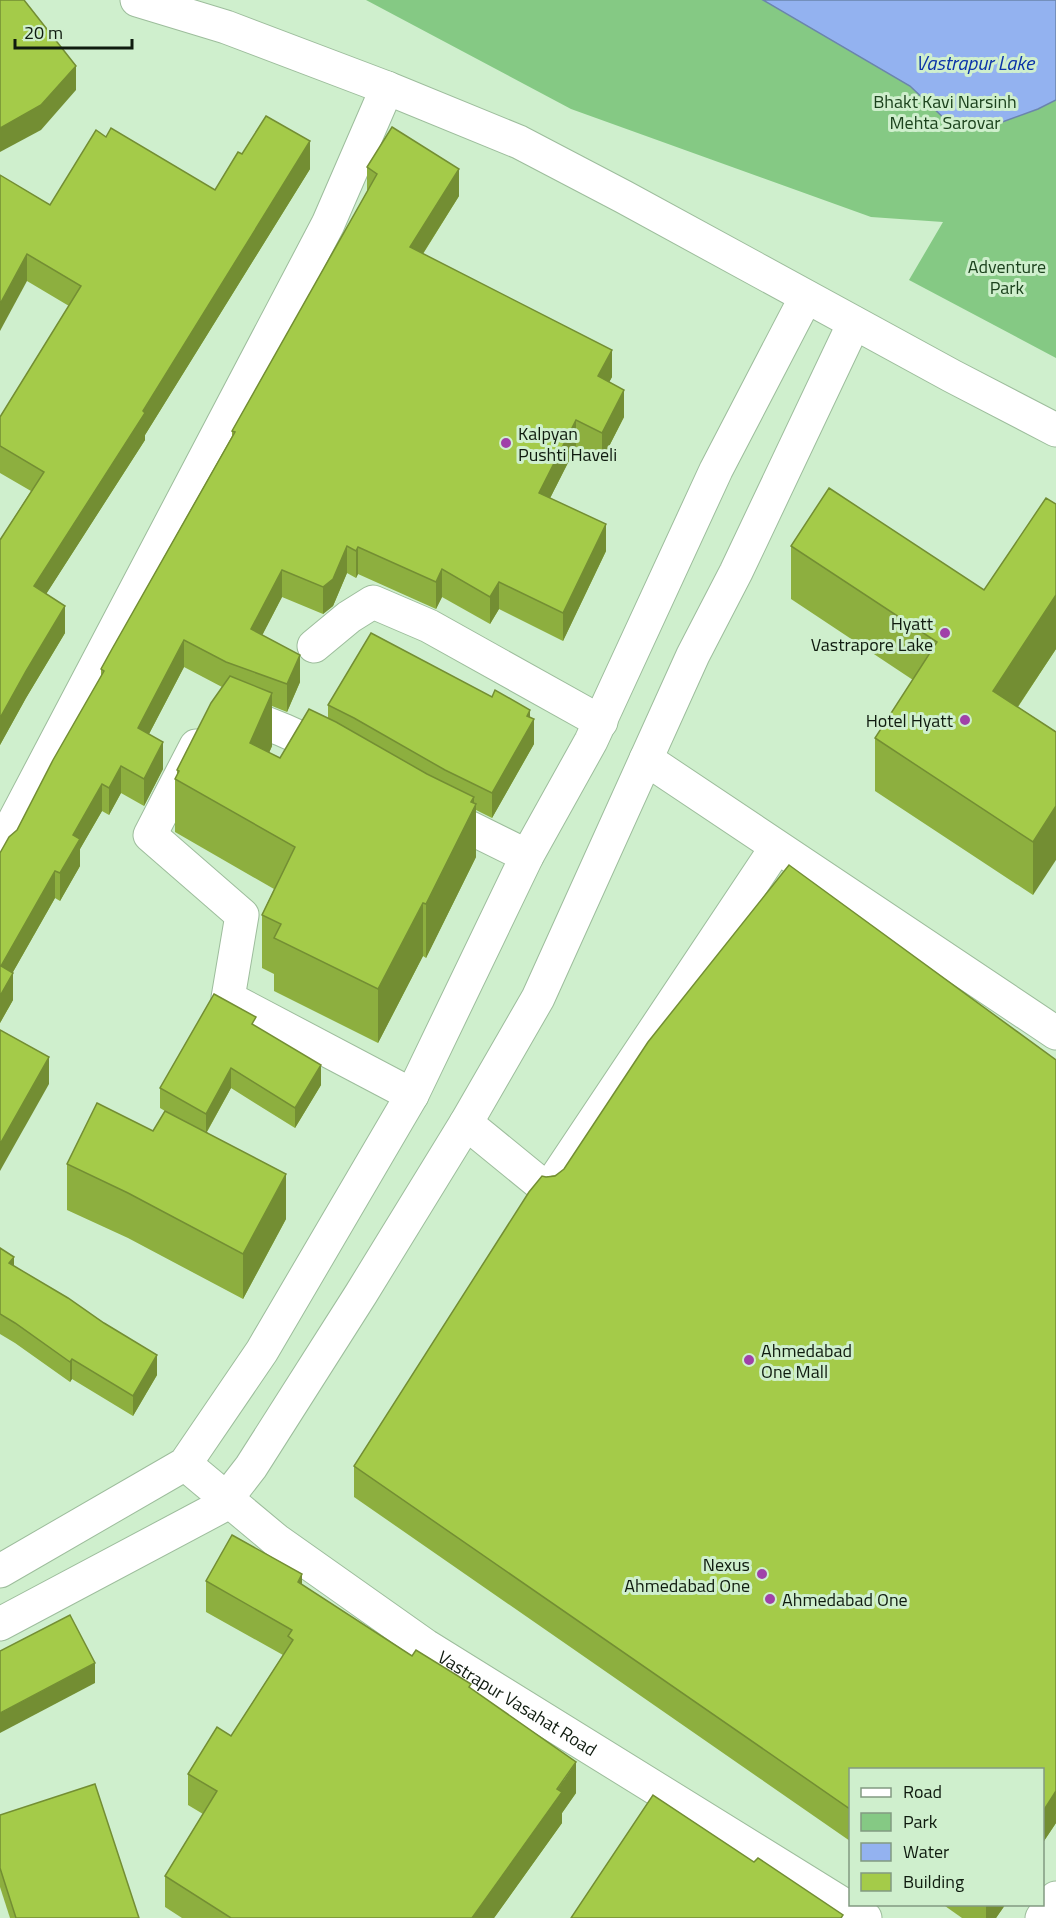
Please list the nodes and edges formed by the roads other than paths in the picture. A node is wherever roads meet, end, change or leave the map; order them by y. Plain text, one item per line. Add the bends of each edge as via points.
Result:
1 (137, 0) edge
2 (187, 0) edge
3 (226, 27) junction
4 (387, 88) junction
5 (806, 297) junction
6 (854, 323) junction
7 (1056, 430) edge
8 (314, 646) dead end
9 (600, 722) junction
10 (646, 759) junction
11 (355, 764) edge
12 (406, 794) edge
13 (0, 848) edge
14 (776, 848) junction
15 (527, 856) junction
16 (1056, 1033) edge
17 (412, 1095) junction
18 (466, 1123) junction
19 (185, 1464) junction
20 (226, 1498) junction
21 (0, 1571) edge
22 (0, 1624) edge
23 (1056, 1898) edge
24 (865, 1918) edge
25 (1042, 1918) edge

1 - 3 street
2 - 3 street
3 - 4 street
4 - 5 street via 519,142
4 - 13 street via 328,224
5 - 6 street
5 - 9 street via 716,470
6 - 7 street
6 - 10 street
8 - 9 street via 373,602 429,626
9 - 15 street
10 - 14 street
10 - 18 street via 537,998
11 - 17 street via 224,707 195,747 150,835 242,915 228,998
12 - 15 street
14 - 16 street
14 - 18 street via 548,1190
15 - 17 street
17 - 19 street via 262,1351
18 - 20 street via 256,1458
19 - 20 street, Vastrapur Vasahat Road
19 - 21 street
20 - 22 street via 220,1507
20 - 24 street, Vastrapur Vasahat Road via 276,1540 426,1646
23 - 25 street

